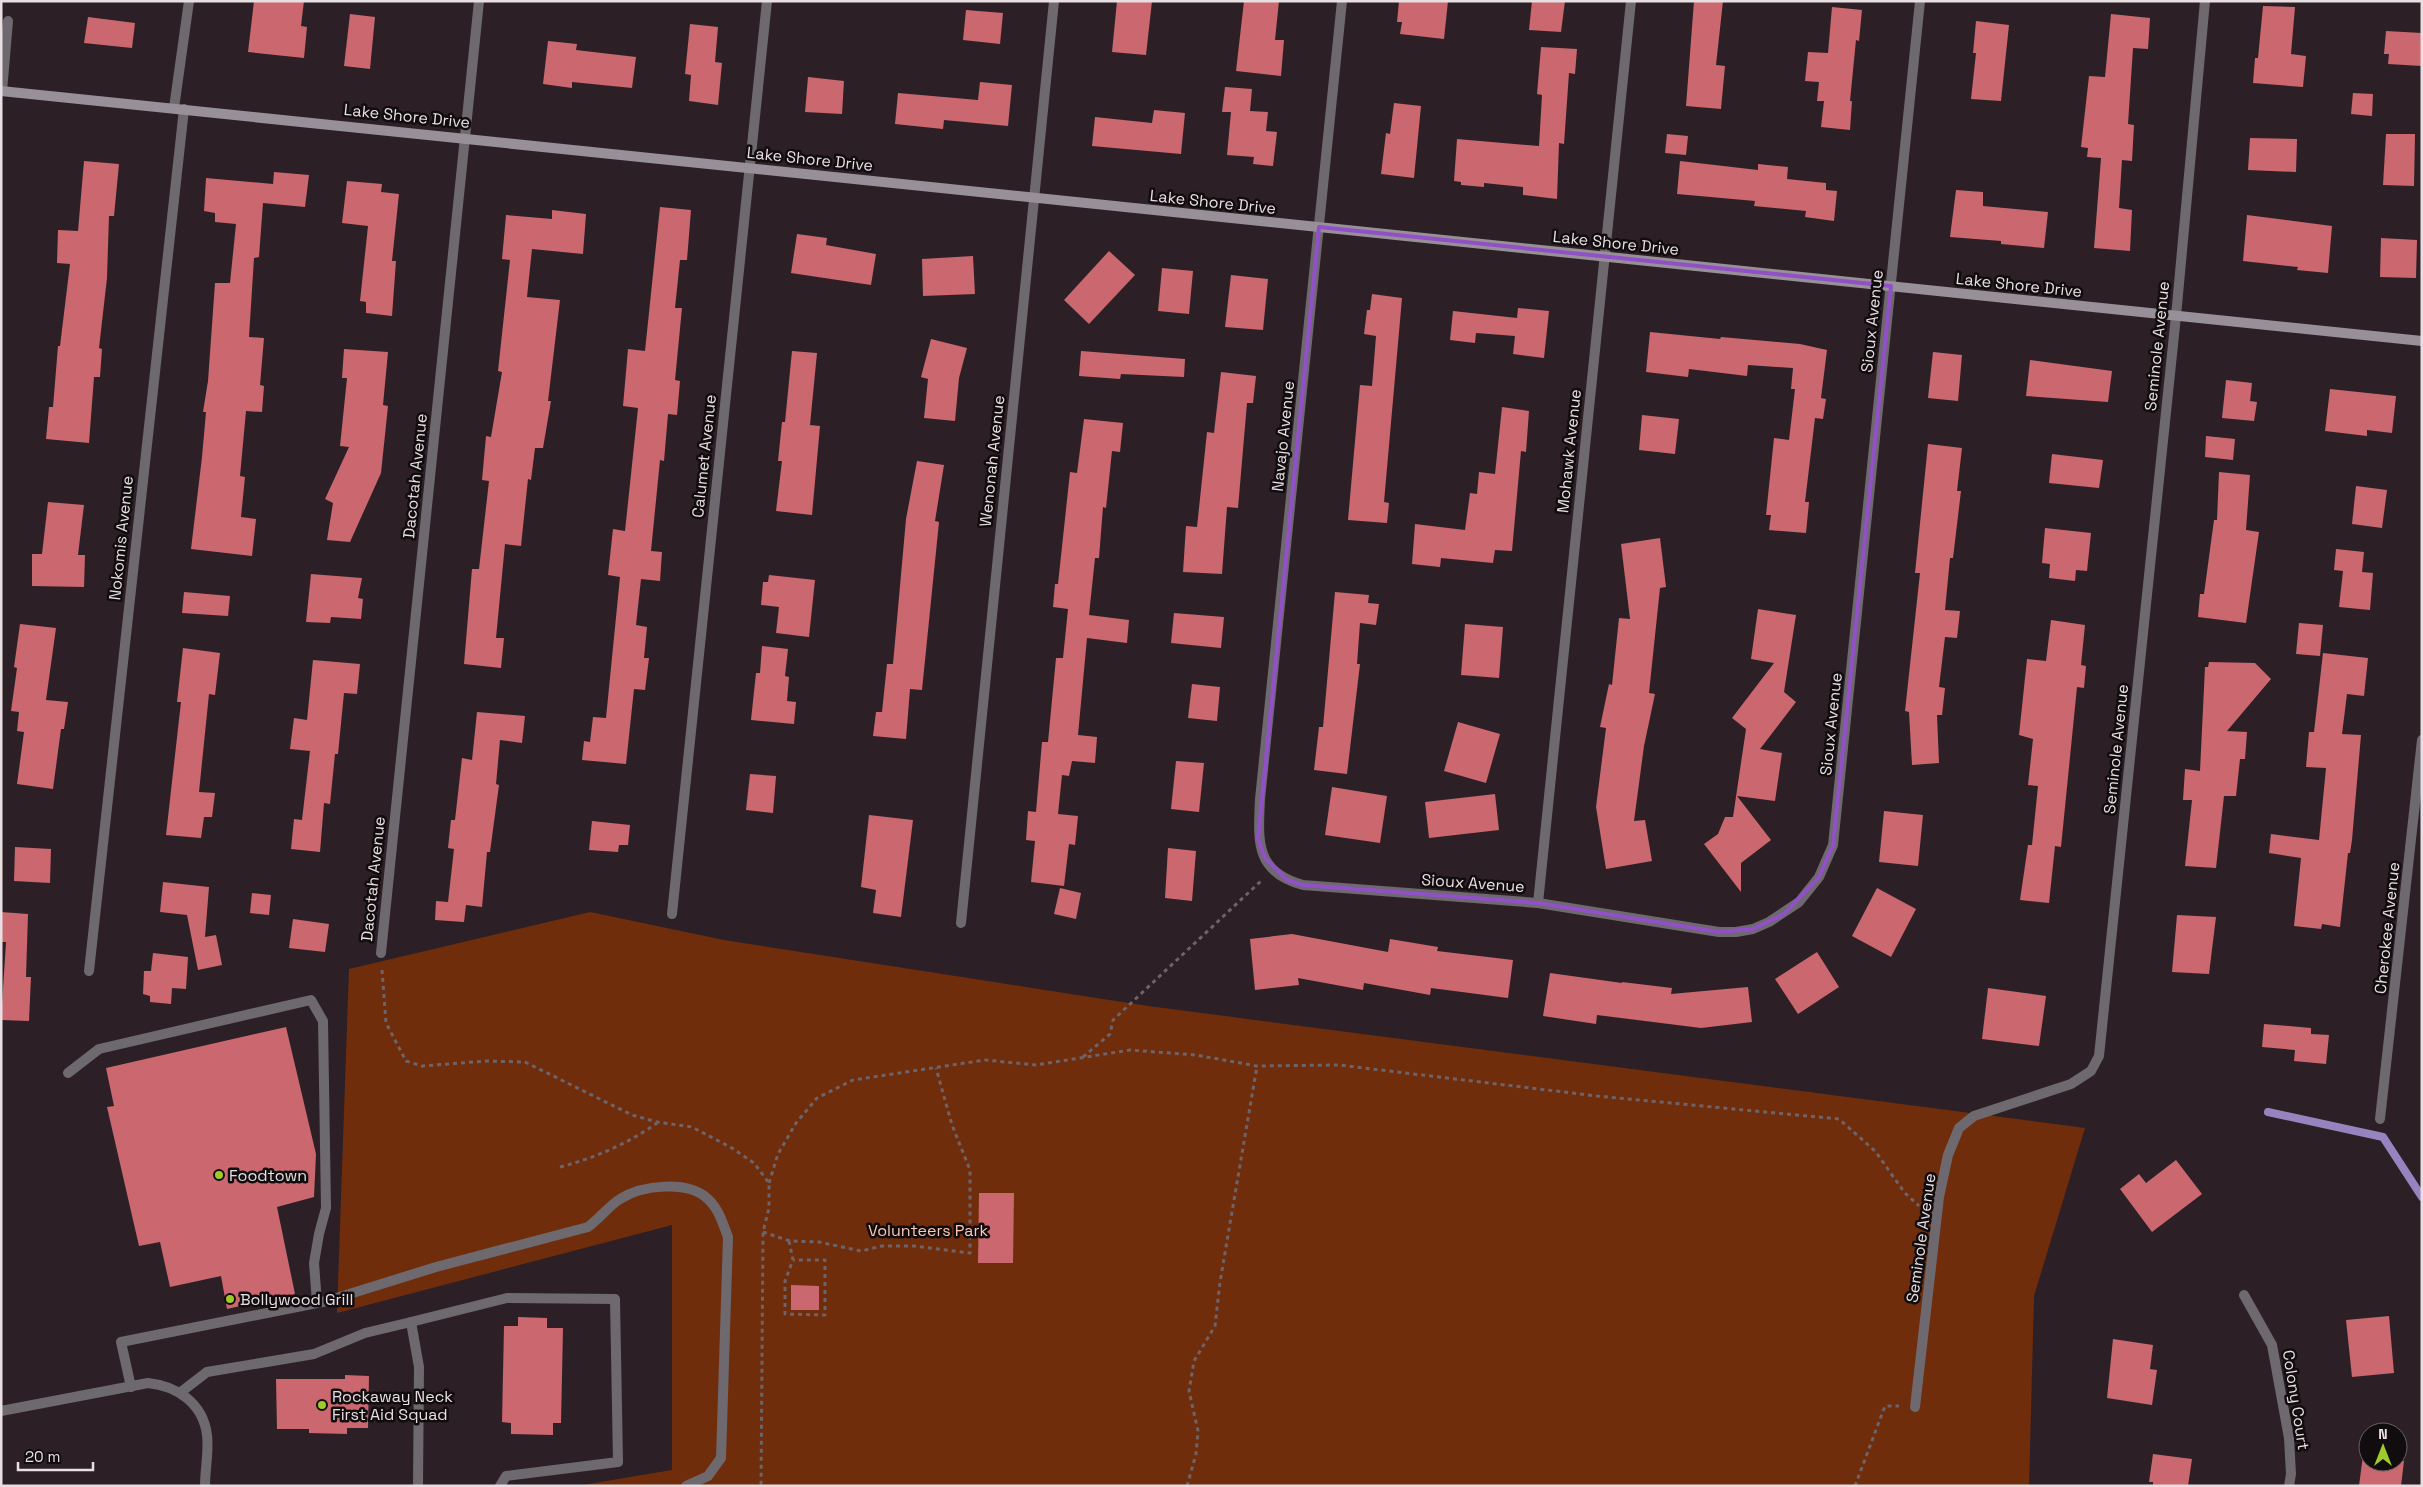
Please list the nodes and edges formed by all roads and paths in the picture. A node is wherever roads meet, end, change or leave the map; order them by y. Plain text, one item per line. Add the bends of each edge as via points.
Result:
1 (189, 1) edge
2 (479, 1) edge
3 (767, 1) edge
4 (1054, 1) edge
5 (1342, 1) edge
6 (1631, 1) edge
7 (1920, 1) edge
8 (2205, 1) edge
9 (8, 21) dead end
10 (2, 91) edge
11 (179, 108) junction
12 (466, 137) junction
13 (749, 167) junction
14 (1033, 198) junction
15 (1319, 227) junction
16 (1605, 257) junction
17 (1891, 286) junction
18 (2176, 316) junction
19 (2422, 341) edge
20 (2422, 740) edge
21 (1273, 870) junction
22 (1538, 903) junction
23 (672, 914) dead end
24 (960, 923) dead end
25 (381, 953) dead end
26 (89, 971) dead end
27 (1082, 1059) junction
28 (1257, 1066) junction
29 (936, 1068) junction
30 (68, 1072) dead end
31 (2380, 1118) dead end
32 (657, 1122) dead end
33 (560, 1167) dead end
34 (768, 1183) dead end
35 (1936, 1222) junction
36 (763, 1232) dead end
37 (789, 1240) junction
38 (793, 1260) junction
39 (2244, 1295) dead end
40 (318, 1303) junction
41 (411, 1322) junction
42 (131, 1387) junction
43 (181, 1392) junction
44 (1915, 1407) joint
45 (1, 1411) edge
46 (205, 1486) edge
47 (418, 1486) edge
48 (500, 1486) edge
49 (686, 1486) edge
50 (1186, 1486) edge
51 (1855, 1486) edge
52 (2289, 1486) edge

1 - 11 street, Nokomis Avenue
2 - 12 street, Dacotah Avenue
3 - 13 street, Calumet Avenue
4 - 14 street, Wenonah Avenue
5 - 15 street, Navajo Avenue
6 - 16 street, Mohawk Avenue
7 - 17 street, Sioux Avenue
8 - 18 street, Seminole Avenue
9 - 10 street
10 - 11 street, Lake Shore Drive
11 - 12 street, Lake Shore Drive
11 - 26 street, Nokomis Avenue
12 - 13 street, Lake Shore Drive
12 - 25 street, Dacotah Avenue
13 - 14 street, Lake Shore Drive
13 - 23 street, Calumet Avenue
14 - 15 street, Lake Shore Drive
14 - 24 street, Wenonah Avenue
15 - 16 street, Lake Shore Drive
15 - 21 street, Navajo Avenue via 1260,800 1258,839
16 - 17 street, Lake Shore Drive
16 - 22 street, Mohawk Avenue
17 - 18 street, Lake Shore Drive
17 - 22 street, Sioux Avenue via 1834,846 1819,877 1784,914 1753,929 1736,932 1718,932
18 - 19 street, Lake Shore Drive
18 - 35 street, Seminole Avenue via 2099,1056 2090,1071 2071,1084 1974,1116 1958,1128 1948,1155
20 - 31 street, Cherokee Avenue
21 - 22 street, Sioux Avenue via 1286,880 1303,885
21 - 27 path via 1113,1020 1110,1034
27 - 28 path via 1130,1050 1196,1054
27 - 29 path via 1036,1065 985,1060
28 - 35 path via 1339,1065 1597,1096 1838,1118 1875,1151 1905,1192
28 - 50 path via 1215,1326 1194,1361 1189,1391 1198,1431 1196,1454
29 - 34 path via 853,1080 817,1098 796,1123 778,1154
29 - 37 path via 952,1125 970,1170 970,1253 914,1246 882,1246 861,1251 819,1242
30 - 40 street via 99,1049 311,1000 322,1021 326,1189 326,1208 314,1263
32 - 33 path via 606,1152
35 - 44 street, Seminole Avenue
36 - 37 path
37 - 38 path
38 - 38 path via 785,1281 785,1314 825,1315 825,1260
39 - 52 street, Colony Court via 2272,1345 2289,1438
40 - 42 street via 121,1342
40 - 49 street via 436,1267 588,1227 619,1199 638,1190 666,1187 691,1190 708,1199 721,1216 728,1237 721,1458 708,1476
41 - 43 street via 365,1333 314,1354 207,1372
41 - 47 street via 419,1367
41 - 48 street via 507,1298 614,1299 618,1462 506,1476
42 - 43 street via 148,1383 165,1385
42 - 45 street
43 - 46 street via 202,1418 207,1435
44 - 51 path via 1884,1406

